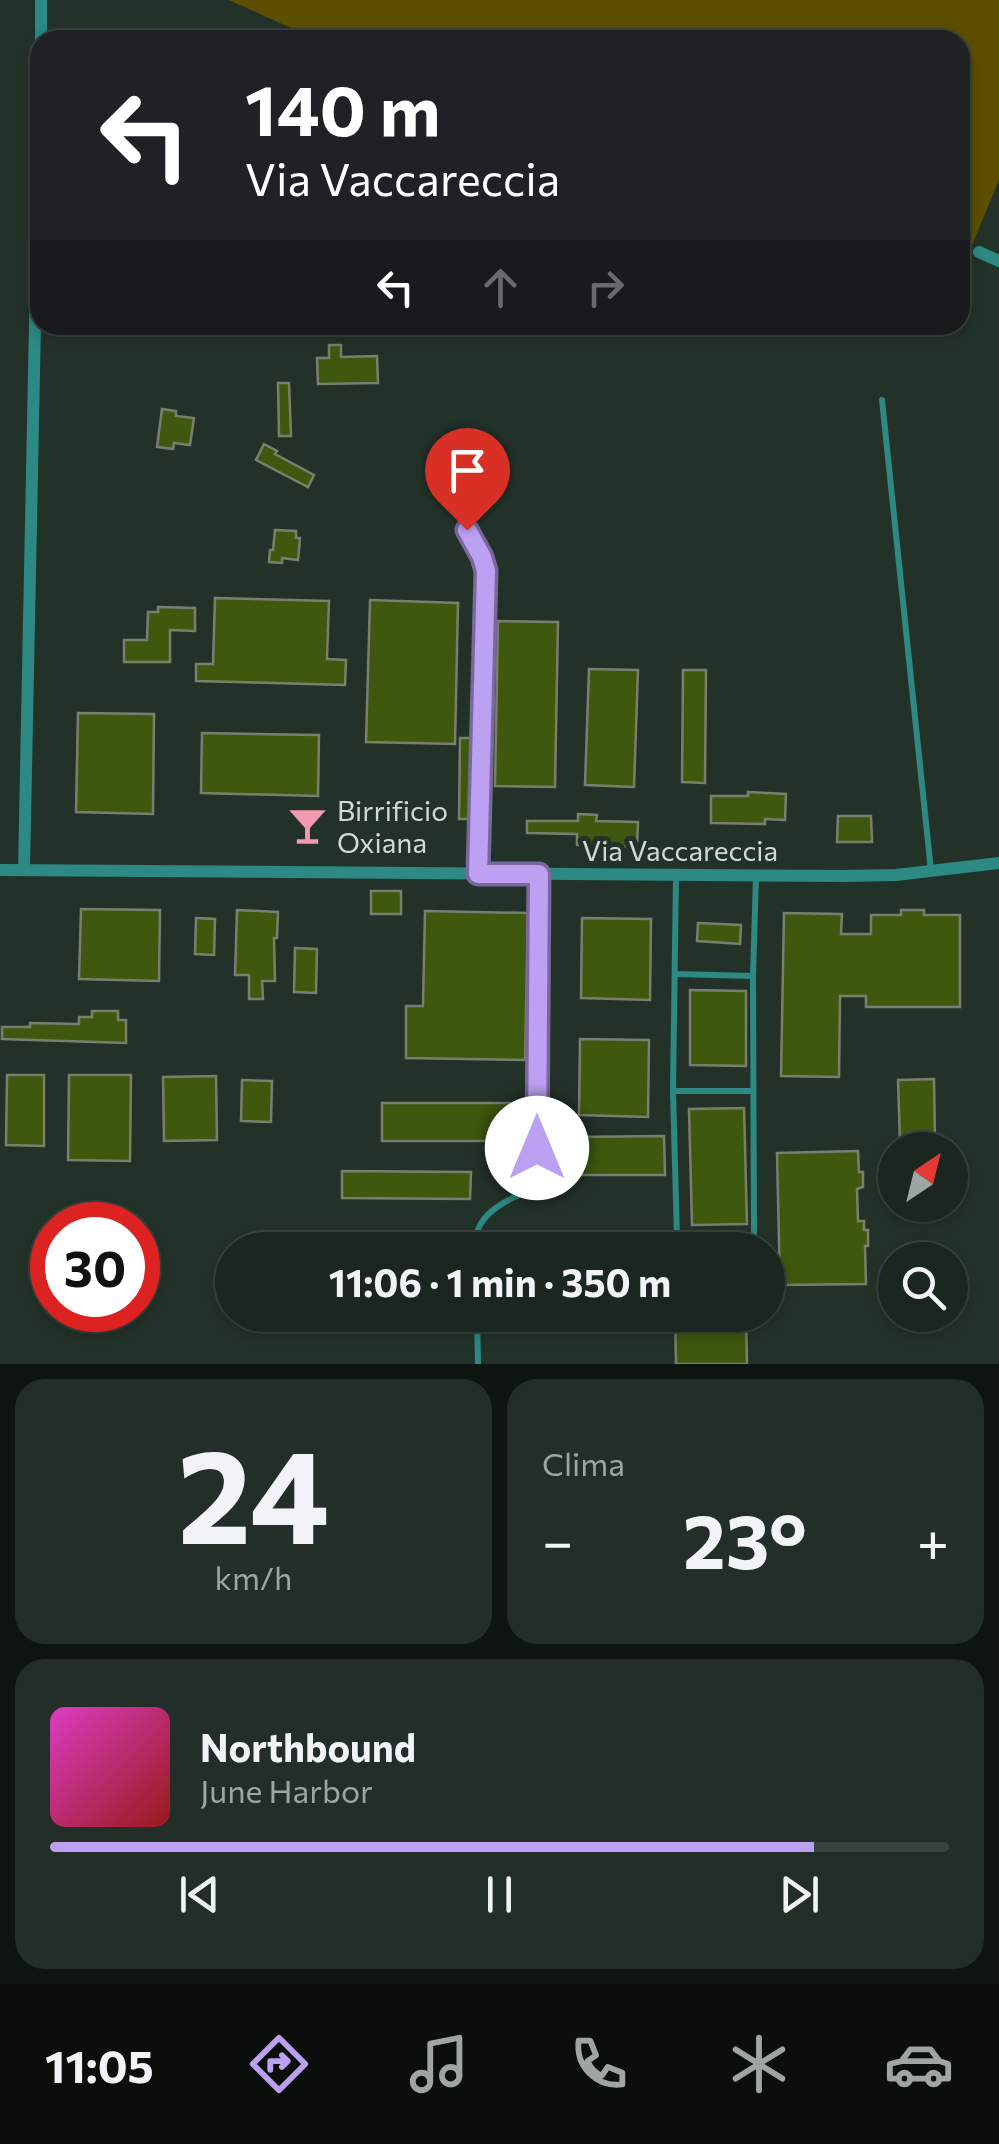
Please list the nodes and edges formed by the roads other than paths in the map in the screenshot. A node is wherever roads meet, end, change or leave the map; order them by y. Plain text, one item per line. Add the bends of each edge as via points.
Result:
1 (42, 0) edge
2 (41, 30) edge
3 (979, 252) dead end
4 (999, 261) edge
5 (35, 335) edge
6 (882, 400) dead end
7 (467, 530) dead end
8 (999, 863) edge
9 (0, 870) edge
10 (24, 870) junction
11 (932, 872) junction
12 (478, 874) junction
13 (539, 874) junction
14 (756, 875) junction
15 (676, 876) junction
16 (675, 974) junction
17 (752, 976) junction
18 (673, 1091) junction
19 (752, 1091) junction
20 (537, 1187) joint
21 (477, 1232) edge
22 (478, 1332) edge
23 (478, 1364) edge

1 - 2 street
3 - 4 street
5 - 10 street
6 - 11 lane
7 - 12 street via 486,571
8 - 11 street, Via Vaccareccia
9 - 10 street, Via Vaccareccia
10 - 12 street, Via Vaccareccia
11 - 14 street, Via Vaccareccia
12 - 13 street, Via Vaccareccia
13 - 15 street, Via Vaccareccia
13 - 20 street
14 - 15 street, Via Vaccareccia
14 - 17 lane
15 - 16 lane
16 - 17 lane
16 - 18 lane
17 - 19 lane
18 - 19 lane
18 - 19 lane via 677,1239 754,1238
20 - 21 lane via 489,1214
22 - 23 lane

